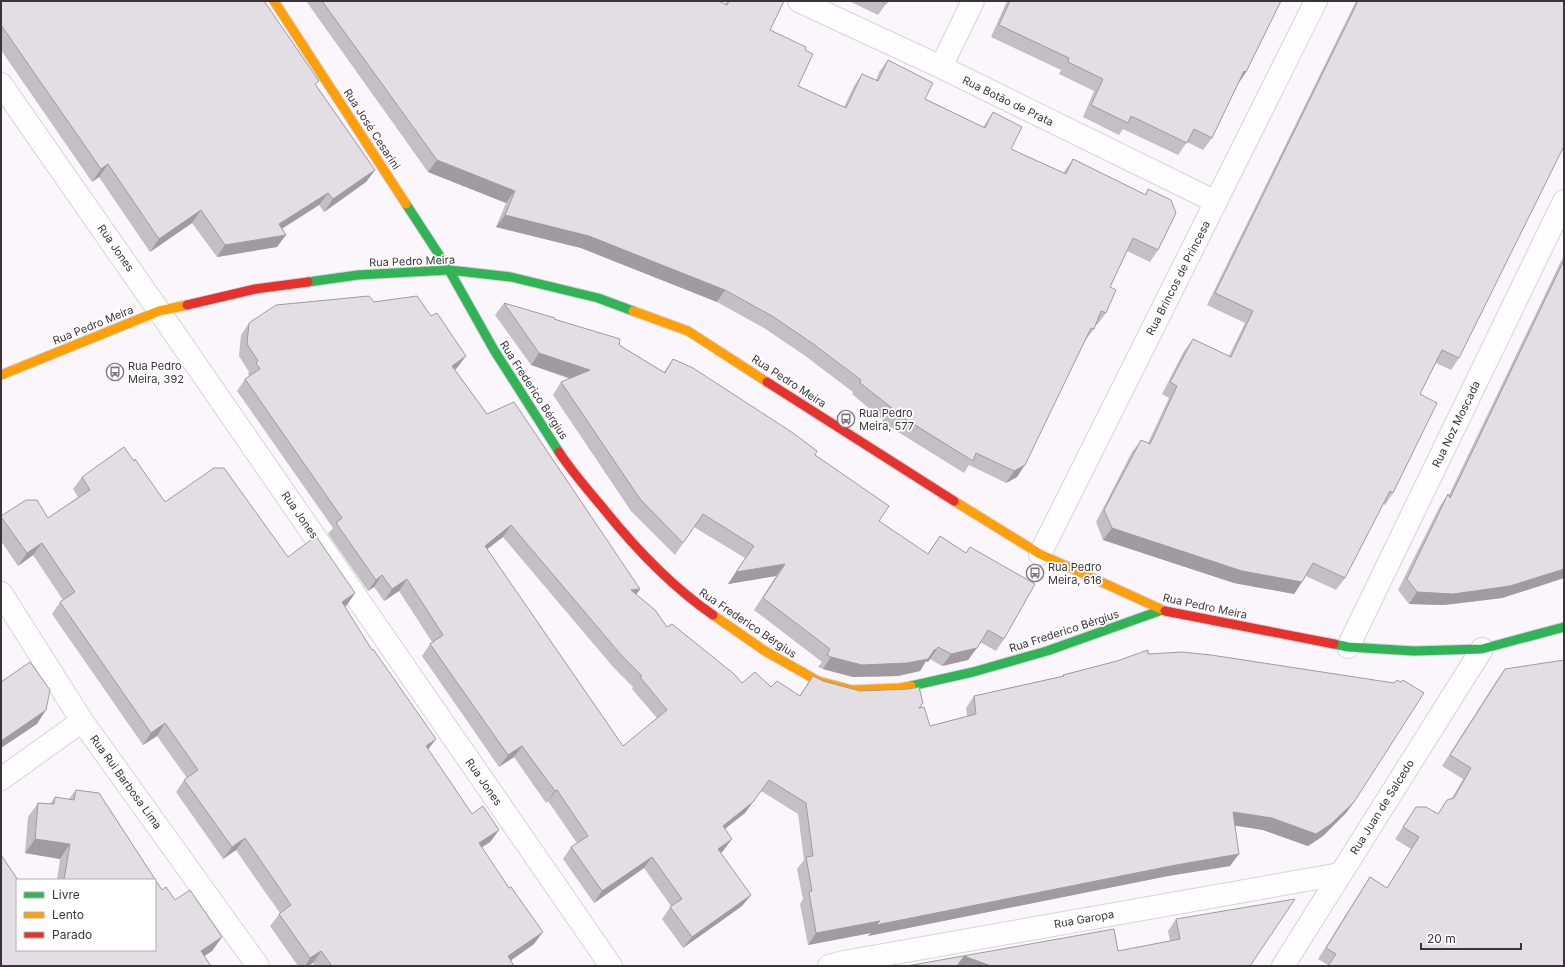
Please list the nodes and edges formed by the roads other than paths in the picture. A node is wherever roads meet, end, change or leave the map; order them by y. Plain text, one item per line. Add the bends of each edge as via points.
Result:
1 (274, 1) edge
2 (799, 1) edge
3 (973, 1) edge
4 (1316, 1) edge
5 (941, 67) junction
6 (1, 84) edge
7 (1564, 201) edge
8 (1216, 202) junction
9 (449, 270) junction
10 (159, 311) junction
11 (1, 375) edge
12 (1040, 554) junction
13 (1, 593) edge
14 (1162, 610) junction
15 (1564, 627) edge
16 (1348, 647) junction
17 (1482, 649) junction
18 (82, 721) junction
19 (1, 779) edge
20 (1340, 874) junction
21 (258, 966) edge
22 (611, 966) edge
23 (829, 966) edge
24 (1283, 966) edge

1 - 9 street, Rua José Cesarini
2 - 5 street, Rua Botão de Prata
3 - 5 street
4 - 8 street, Rua Brincos de Princesa
5 - 8 street, Rua Botão de Prata
6 - 10 street, Rua Jones
7 - 16 street, Rua Noz Moscada
8 - 12 street, Rua Brincos de Princesa
9 - 10 street, Rua Pedro Meira via 358,275 256,289
9 - 12 street, Rua Pedro Meira via 511,277 598,298 688,331
9 - 14 street, Rua Frederico Bérgius via 494,350 570,469 635,547 694,602 766,651 818,681 852,690 900,688 973,672 1047,651
10 - 11 street, Rua Pedro Meira
10 - 22 street, Rua Jones
12 - 14 street, Rua Pedro Meira
13 - 18 street, Rua Rui Barbosa Lima
14 - 16 street, Rua Pedro Meira
15 - 17 street, Rua Pedro Meira
16 - 17 street, Rua Pedro Meira via 1414,652
17 - 20 street, Rua Juan de Salcedo
18 - 19 street
18 - 21 street, Rua Rui Barbosa Lima
20 - 23 street, Rua Garopa
20 - 24 street, Rua Juan de Salcedo

